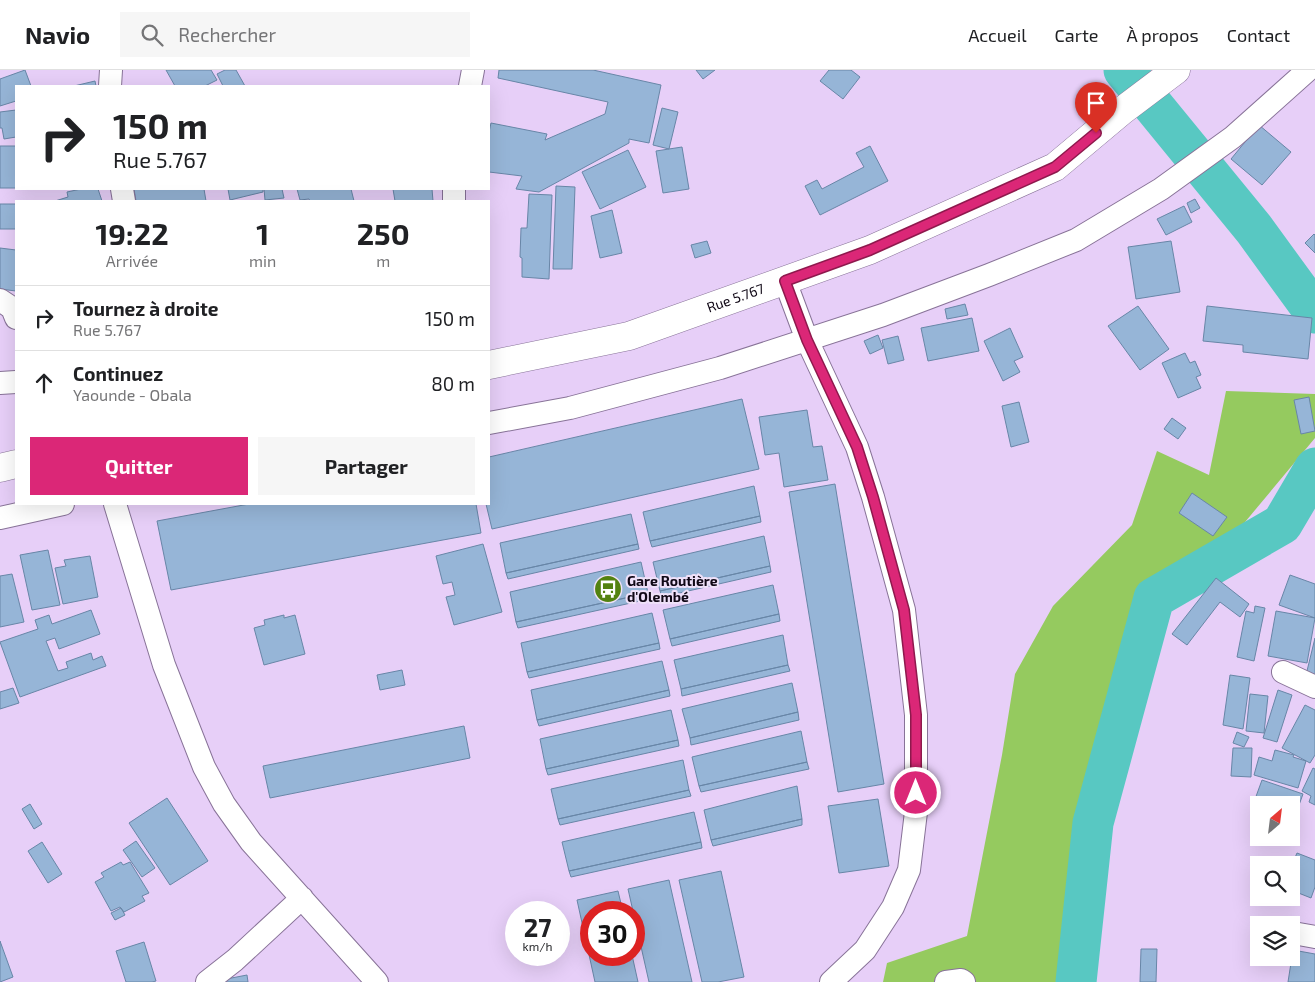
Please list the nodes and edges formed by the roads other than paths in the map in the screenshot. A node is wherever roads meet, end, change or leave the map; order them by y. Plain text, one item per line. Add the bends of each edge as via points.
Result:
1 (111, 70) edge
2 (473, 70) edge
3 (1176, 70) edge
4 (1308, 70) edge
5 (110, 85) edge
6 (470, 85) edge
7 (785, 281) junction
8 (0, 300) edge
9 (15, 316) edge
10 (807, 340) junction
11 (490, 365) edge
12 (15, 382) edge
13 (0, 383) edge
14 (490, 423) edge
15 (15, 464) edge
16 (0, 468) edge
17 (58, 505) edge
18 (115, 505) edge
19 (0, 518) edge
20 (1283, 672) dead end
21 (1315, 687) edge
22 (302, 898) junction
23 (1300, 934) edge
24 (1315, 937) edge
25 (207, 982) edge
26 (377, 982) edge
27 (831, 982) edge
28 (946, 982) edge
29 (964, 982) edge

1 - 5 street
2 - 6 street
3 - 7 highway, Rue 5.767 via 1055,167 870,250
4 - 10 street via 1217,149 1161,190 1076,240 883,315
7 - 10 street
7 - 11 highway, Rue 5.767 via 630,336
8 - 9 street via 12,308
10 - 14 street via 720,368 570,408
10 - 27 street via 857,447 873,497 904,610 916,715 916,812 909,870 893,907 865,950
12 - 13 street
15 - 16 highway
17 - 19 street
18 - 22 street via 164,665 204,767 224,804 251,842
20 - 21 street
22 - 25 street
22 - 26 street
23 - 24 street
28 - 29 street

